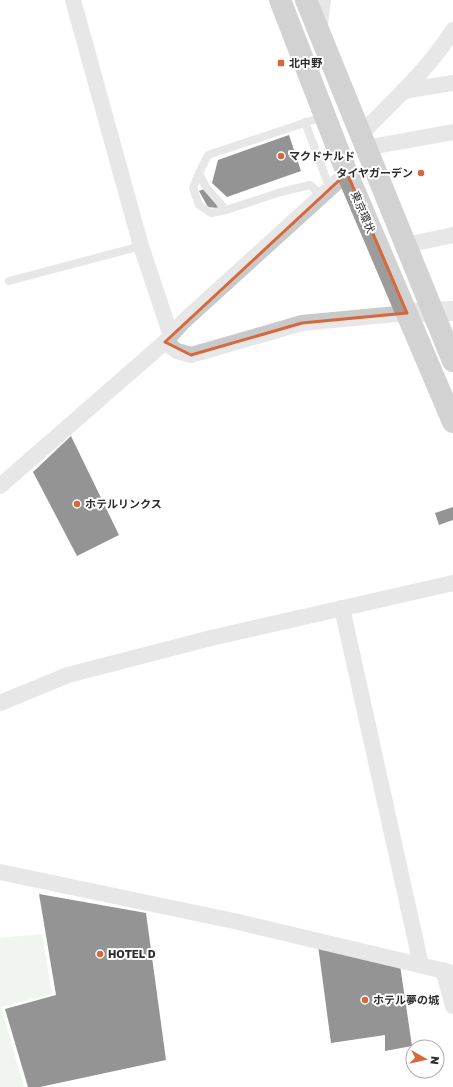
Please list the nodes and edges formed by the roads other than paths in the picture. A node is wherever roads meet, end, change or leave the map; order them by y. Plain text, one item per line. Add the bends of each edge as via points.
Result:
1 (73, 0) edge
2 (280, 0) edge
3 (306, 0) edge
4 (323, 0) edge
5 (453, 30) edge
6 (319, 33) junction
7 (453, 83) edge
8 (403, 91) junction
9 (315, 119) junction
10 (453, 132) edge
11 (363, 142) junction
12 (200, 173) junction
13 (347, 173) junction
14 (326, 192) junction
15 (226, 210) junction
16 (453, 235) edge
17 (406, 245) junction
18 (141, 246) junction
19 (9, 280) dead end
20 (443, 311) edge
21 (407, 313) junction
22 (168, 339) junction
23 (453, 361) edge
24 (453, 422) edge
25 (0, 486) edge
26 (453, 583) edge
27 (342, 608) junction
28 (0, 703) edge
29 (0, 872) edge
30 (421, 965) junction
31 (448, 971) edge
32 (453, 1006) edge

1 - 18 street
2 - 9 highway, 東京環状
3 - 6 highway
4 - 6 street
5 - 8 street via 446,42
6 - 11 highway
7 - 8 street
8 - 11 street
9 - 12 lane via 208,155
9 - 13 highway, 東京環状
9 - 14 lane
10 - 11 street
11 - 17 highway
12 - 15 lane via 206,187
12 - 15 lane via 193,188 199,205 211,213
13 - 14 street
13 - 21 highway, 東京環状
14 - 15 lane via 310,185
14 - 22 street
16 - 17 street
17 - 20 highway
18 - 19 lane
18 - 22 street
20 - 21 street
20 - 23 highway
21 - 22 street via 302,323 191,355 178,351
21 - 24 highway, 東京環状
22 - 25 street
26 - 27 street
27 - 28 street via 68,675
27 - 30 street
29 - 30 street via 234,921
30 - 31 street
31 - 32 street

